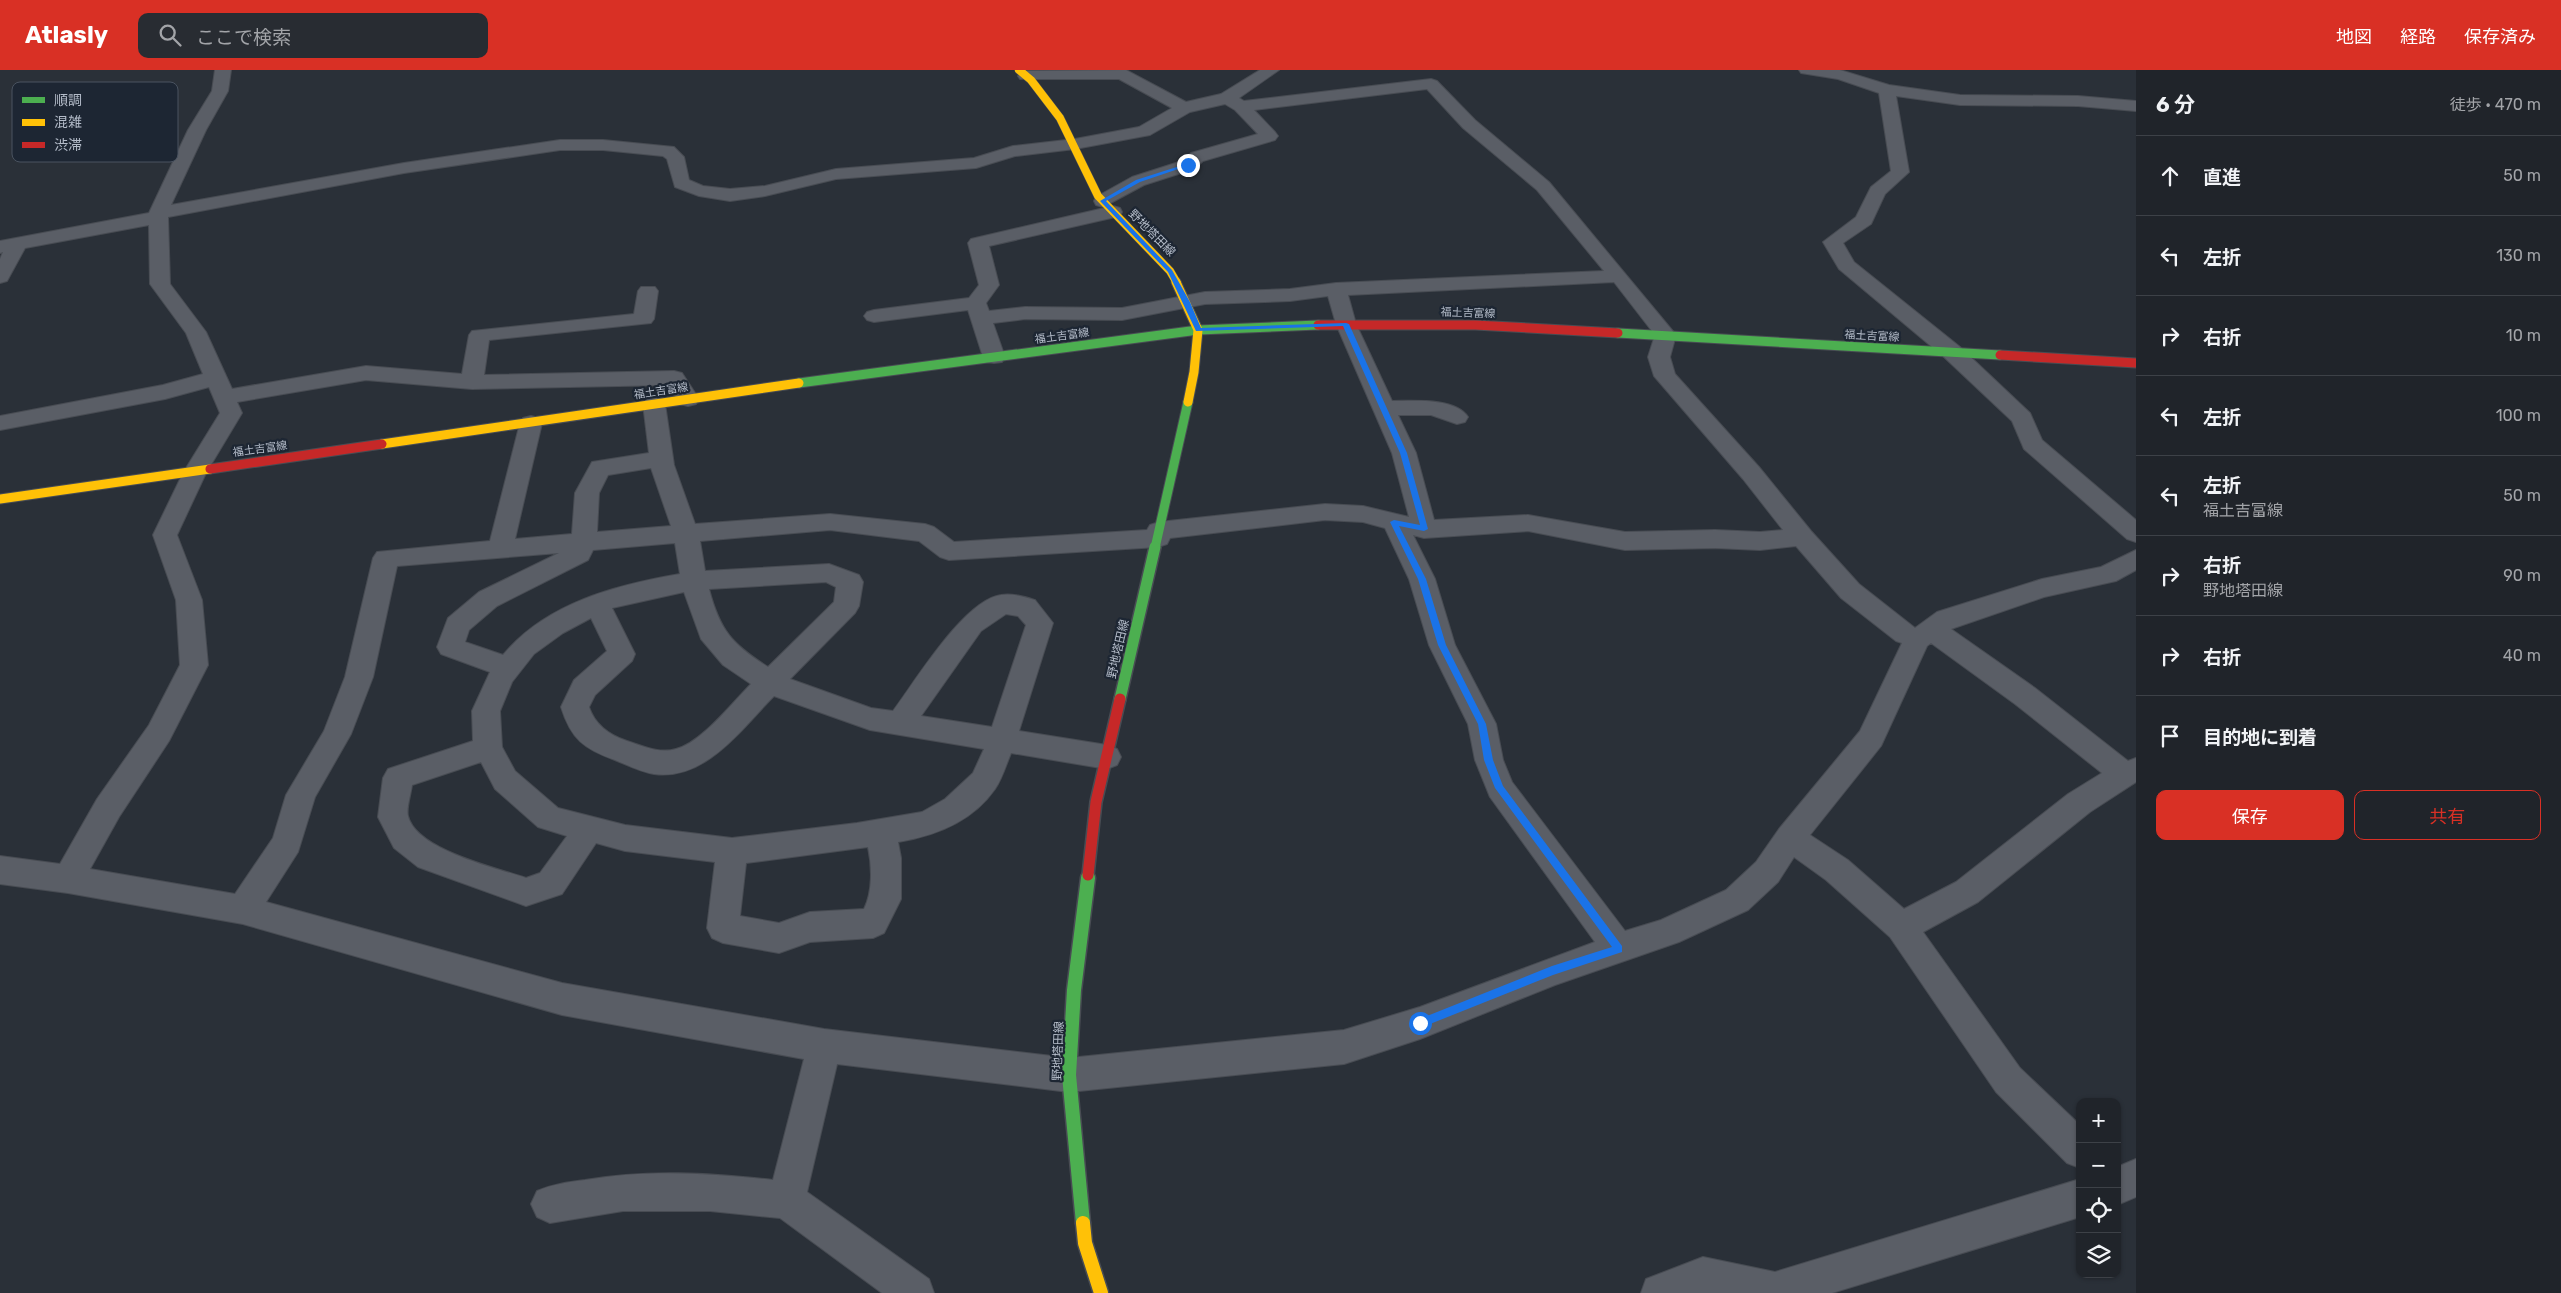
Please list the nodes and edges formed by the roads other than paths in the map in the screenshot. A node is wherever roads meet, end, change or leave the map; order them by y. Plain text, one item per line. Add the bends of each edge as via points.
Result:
1 (223, 70) edge
2 (1271, 70) edge
3 (1807, 70) edge
4 (1022, 73) edge
5 (1432, 77) edge
6 (1886, 90) junction
7 (1234, 102) junction
8 (2136, 106) edge
9 (1184, 108) junction
10 (1074, 144) junction
11 (1108, 207) junction
12 (158, 215) junction
13 (9, 246) edge
14 (1619, 276) junction
15 (0, 277) edge
16 (1336, 289) junction
17 (648, 291) dead end
18 (1187, 302) junction
19 (979, 310) junction
20 (874, 316) dead end
21 (1346, 324) junction
22 (1198, 330) junction
23 (1666, 335) junction
24 (1952, 352) junction
25 (994, 357) junction
26 (2136, 363) edge
27 (472, 382) junction
28 (220, 388) junction
29 (688, 399) junction
30 (654, 404) junction
31 (1382, 408) junction
32 (1457, 417) dead end
33 (0, 423) edge
34 (531, 423) junction
35 (661, 459) junction
36 (194, 471) junction
37 (0, 499) edge
38 (1394, 522) junction
39 (1424, 529) junction
40 (686, 533) junction
41 (2136, 533) edge
42 (1159, 534) junction
43 (1802, 537) junction
44 (584, 541) junction
45 (500, 549) junction
46 (2136, 559) edge
47 (694, 580) junction
48 (597, 603) junction
49 (1932, 630) junction
50 (1904, 634) dead end
51 (508, 668) junction
52 (770, 683) junction
53 (900, 724) junction
54 (1002, 740) junction
55 (488, 748) junction
56 (1107, 757) junction
57 (2130, 772) edge
58 (590, 829) junction
59 (880, 832) junction
60 (1790, 838) junction
61 (732, 851) junction
62 (0, 870) edge
63 (68, 879) junction
64 (243, 910) junction
65 (1901, 927) junction
66 (1619, 949) junction
67 (824, 1046) junction
68 (1069, 1075) junction
69 (2076, 1146) edge
70 (2136, 1177) edge
71 (2121, 1185) edge
72 (2076, 1199) edge
73 (788, 1200) junction
74 (550, 1204) dead end
75 (915, 1293) edge
76 (1100, 1293) edge
77 (1660, 1293) edge

1 - 12 street via 220,91 197,130
2 - 7 street
3 - 6 street
4 - 9 street via 1123,74
4 - 10 main road, 野地塔田線 via 1051,104
5 - 7 street
5 - 14 street via 1469,124 1543,186
6 - 8 street via 1960,100 2078,101
6 - 24 street via 1900,172 1878,191 1864,220 1833,242 1846,265
7 - 9 street
7 - 11 street via 1269,136 1197,157 1188,165 1138,181
9 - 10 street via 1144,131
10 - 11 main road, 野地塔田線 via 1098,196
10 - 12 street via 1013,150 976,163 836,174 766,191 730,195 699,191 681,183 675,157 668,151 560,145 404,168
11 - 18 main road, 野地塔田線 via 1170,271
11 - 19 street via 978,243 989,285
12 - 13 street
12 - 28 street via 160,284 196,332
13 - 15 street
14 - 16 street
14 - 23 street
16 - 18 street
16 - 21 street
17 - 27 street via 644,319 479,335
18 - 19 street via 1122,314
18 - 22 main road, 野地塔田線
19 - 20 street
19 - 25 street
21 - 22 main road, 福土吉富線
21 - 23 main road, 福土吉富線 via 1475,325
21 - 31 street
22 - 25 main road, 福土吉富線
22 - 42 main road, 野地塔田線 via 1194,372
23 - 24 main road, 福土吉富線
23 - 43 street via 1660,357 1665,376 1751,473
24 - 26 main road, 福土吉富線
24 - 41 street via 2022,418 2032,444
25 - 29 main road, 福土吉富線
27 - 28 street via 366,373
27 - 29 street via 674,378
28 - 33 street via 165,392
28 - 36 street via 231,413
29 - 30 main road, 福土吉富線
30 - 34 main road, 福土吉富線
30 - 35 street
31 - 32 street via 1434,408
31 - 39 street via 1404,453
34 - 36 main road, 福土吉富線
34 - 45 street
35 - 40 street
35 - 44 street via 600,468 588,493
36 - 37 main road, 福土吉富線
36 - 63 street via 165,535 189,600 194,665 159,732 108,808
38 - 39 street
38 - 42 street via 1363,514 1325,512
38 - 66 street via 1422,579 1442,645 1482,724 1489,760 1500,788
39 - 43 street via 1528,523 1625,541 1760,541
40 - 42 street via 830,522 925,533 949,551
40 - 44 street
40 - 47 street
42 - 56 main road, 野地塔田線
43 - 50 street via 1850,591
44 - 45 street
44 - 51 street via 579,554 488,599 457,625 450,647
45 - 64 street via 386,558 359,677 337,734 301,795 286,843
46 - 49 street via 2106,575 2042,588 1946,618
47 - 48 street via 628,592
47 - 52 street via 710,632 733,658
47 - 52 street via 829,573 850,582 846,606
48 - 51 street via 554,626 525,647
48 - 52 street via 622,654 584,688 575,707 581,725 602,744 654,762 680,761 706,747
49 - 57 street
49 - 60 street via 1917,640 1871,738
51 - 55 street via 486,711
52 - 53 street via 870,719
53 - 54 street
53 - 54 street via 972,624 1002,604 1026,607 1040,623
54 - 56 street
54 - 59 street via 984,781 956,808 927,824
55 - 58 street via 505,780 549,818
55 - 58 street via 398,778 393,817 404,839 429,858 526,892 551,884
56 - 68 main road, 野地塔田線 via 1096,802 1074,990
57 - 65 street via 2079,803 1967,892
58 - 61 street via 625,838
59 - 61 street
59 - 61 street via 886,858 885,898 873,923 810,927 779,938 723,928
60 - 65 street via 1837,870
60 - 66 street via 1767,872 1737,900 1668,932
62 - 63 street
63 - 64 street
64 - 67 street via 562,999
65 - 69 street via 2008,1080
66 - 68 street via 1552,971 1420,1023 1344,1047
67 - 68 street
67 - 73 street
68 - 76 main road, 野地塔田線 via 1085,1243
70 - 71 street
72 - 77 street via 1775,1291 1703,1276
73 - 74 street via 710,1192 623,1192
73 - 75 street

